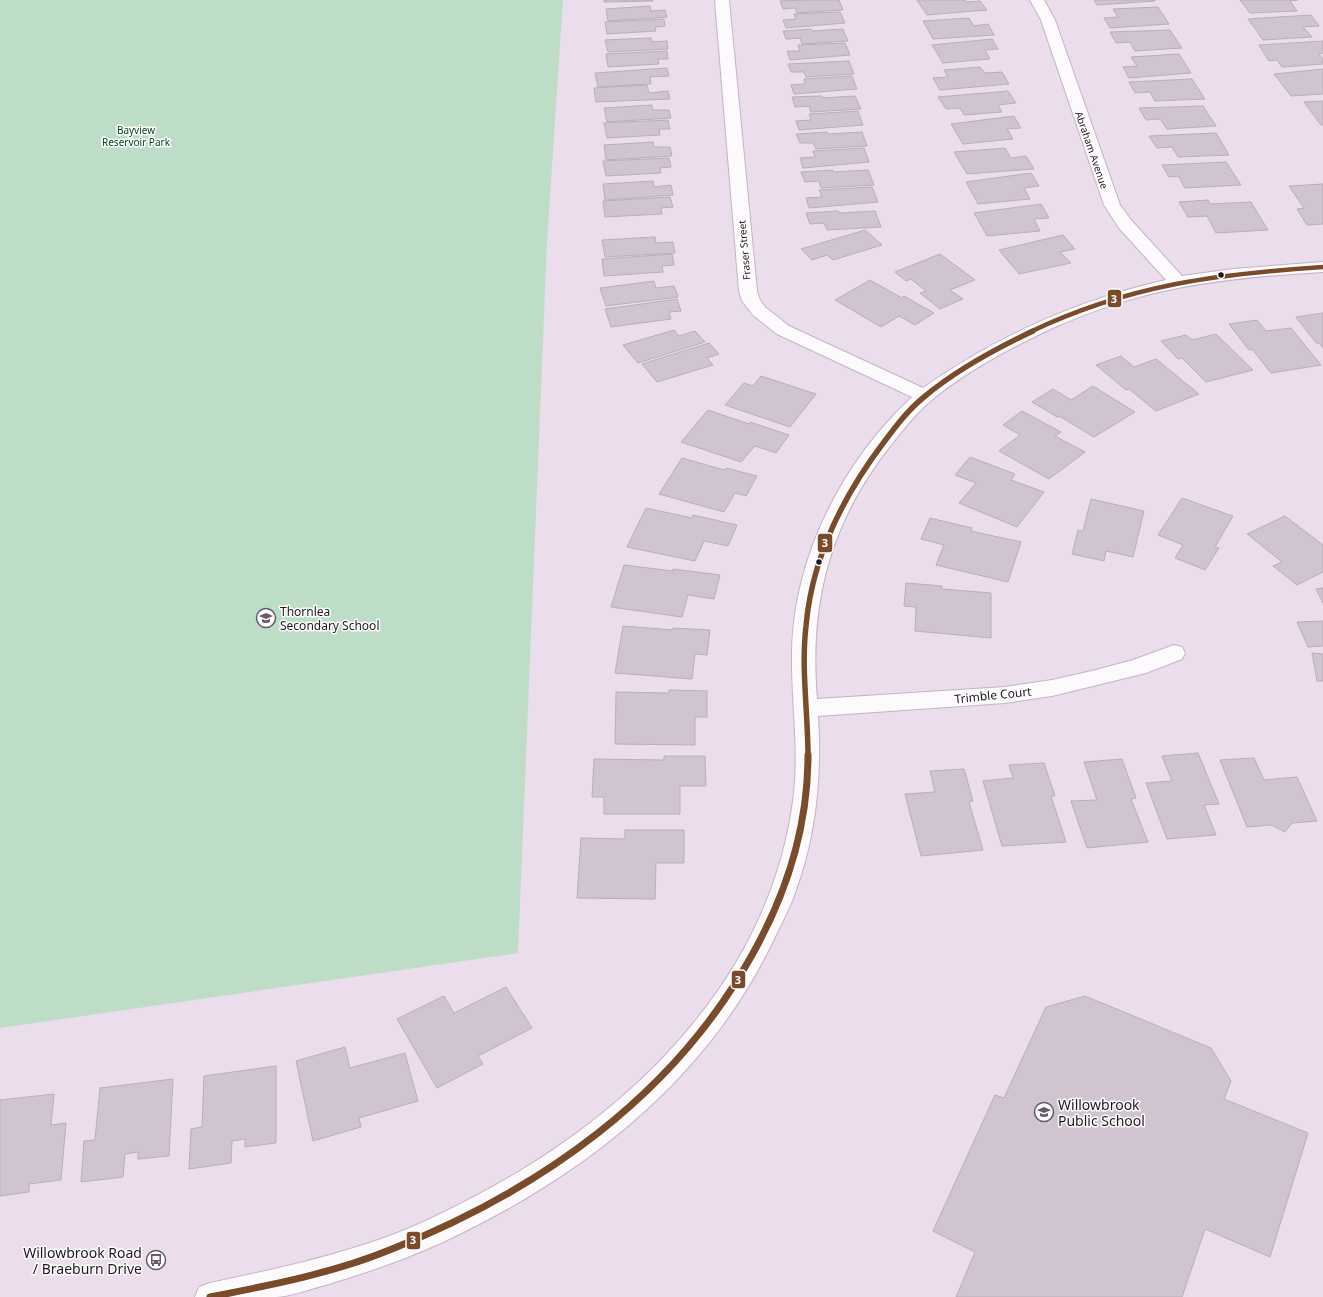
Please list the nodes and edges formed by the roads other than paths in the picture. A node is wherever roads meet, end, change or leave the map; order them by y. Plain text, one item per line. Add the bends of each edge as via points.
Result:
1 (722, 0) edge
2 (1037, 0) edge
3 (1323, 267) edge
4 (1178, 283) junction
5 (924, 396) junction
6 (1174, 653) dead end
7 (806, 708) junction
8 (210, 1297) edge

1 - 5 street, Fraser Street via 748,291 751,301 759,311 783,330
2 - 4 street, Abraham Avenue via 1048,20 1112,205 1125,224
3 - 4 street via 1257,272
4 - 5 street via 1111,299 1050,322 988,353
5 - 7 street via 874,452 850,486 835,514 822,548 812,585 804,635
6 - 7 street, Trimble Court via 1138,667 1052,688 1005,695
7 - 8 street via 808,784 799,838 782,896 752,960 722,1008 682,1058 648,1091 593,1137 532,1179 463,1218 412,1241 354,1262 287,1281

